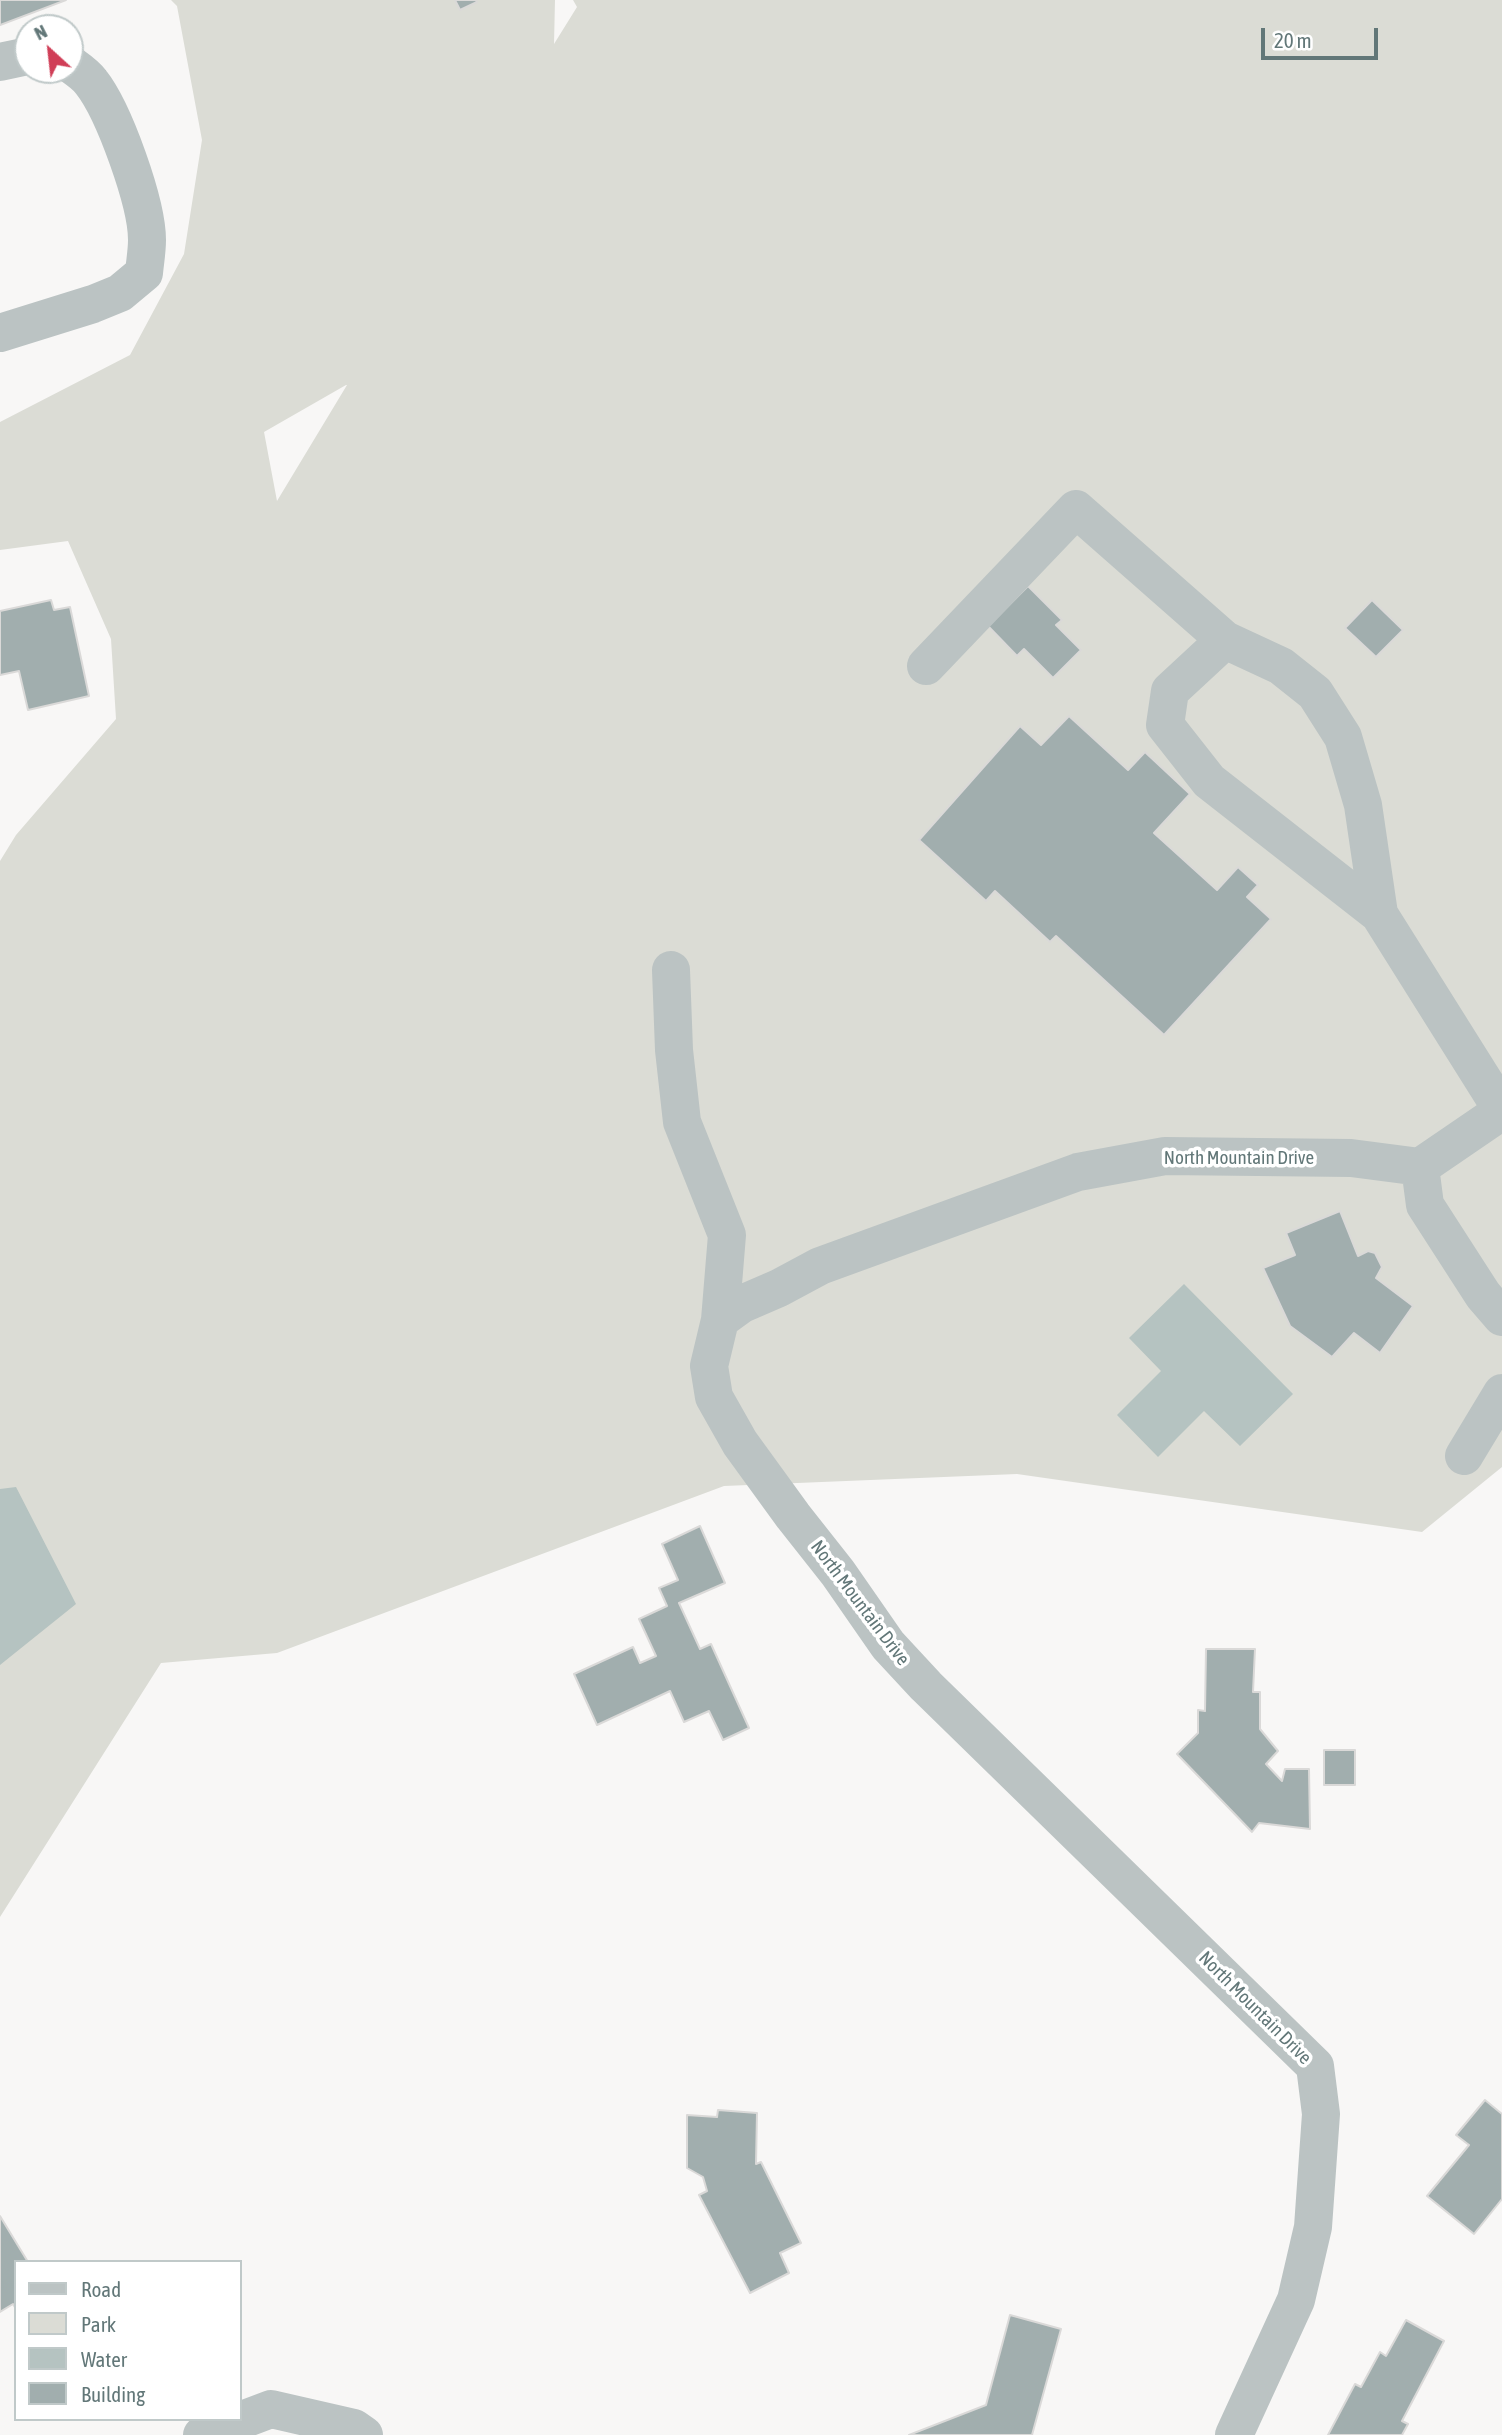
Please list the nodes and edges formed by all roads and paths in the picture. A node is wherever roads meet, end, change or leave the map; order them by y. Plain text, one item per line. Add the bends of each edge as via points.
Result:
1 (84, 75) edge
2 (0, 333) edge
3 (1225, 640) junction
4 (926, 666) dead end
5 (1379, 914) junction
6 (671, 970) dead end
7 (1502, 1111) edge
8 (1420, 1167) junction
9 (1502, 1317) edge
10 (720, 1320) junction
11 (1502, 1393) edge
12 (1464, 1456) dead end
13 (242, 2420) edge
14 (239, 2421) edge
15 (202, 2435) edge
16 (364, 2435) edge
17 (1234, 2435) edge

1 - 2 street via 119,133 142,207 147,239 144,273 120,293
3 - 4 street via 1076,509
3 - 5 street via 1281,666 1315,693 1343,737 1363,805
3 - 5 street via 1170,691 1165,725 1209,781
5 - 7 street
6 - 10 street via 682,1122 727,1235
7 - 8 street
8 - 9 street via 1425,1205
8 - 10 street, North Mountain Drive via 1351,1158 1165,1156 1078,1172 820,1266 742,1304
10 - 17 street, North Mountain Drive via 709,1366 714,1397 740,1443 888,1645 1315,2066 1321,2114 1313,2227 1296,2300
11 - 12 street
13 - 16 street via 271,2409 354,2428
14 - 15 street

